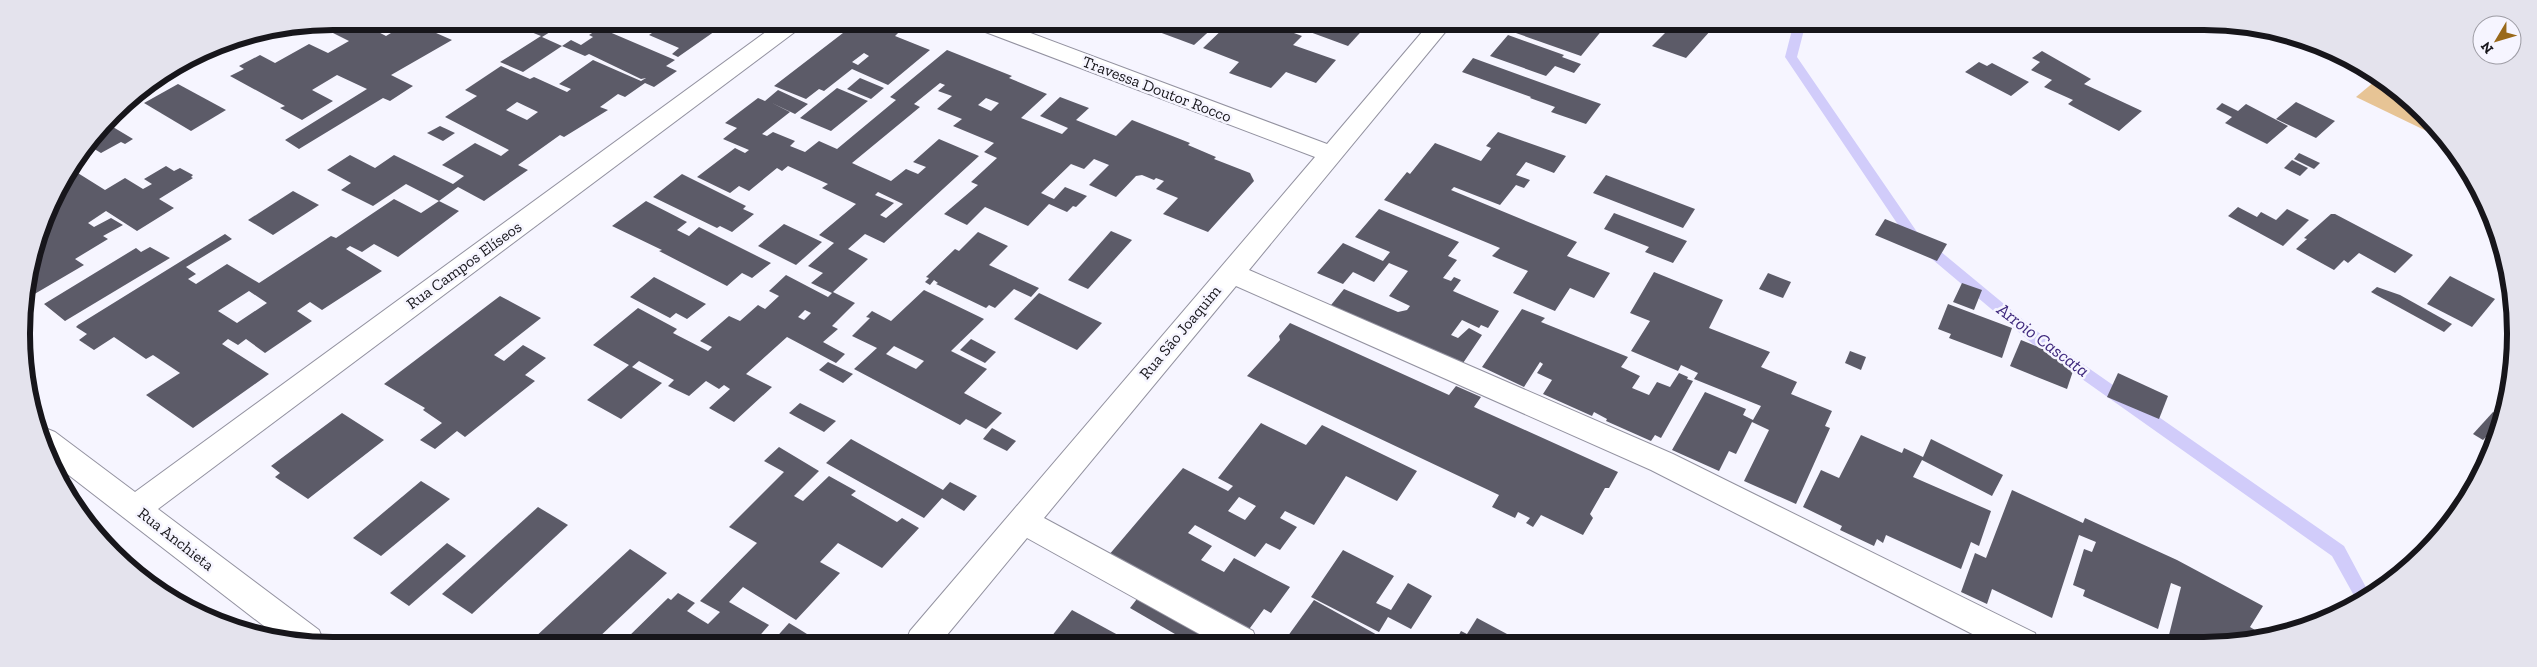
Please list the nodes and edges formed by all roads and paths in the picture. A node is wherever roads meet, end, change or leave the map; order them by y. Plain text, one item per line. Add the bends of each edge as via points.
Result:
1 (783, 30) edge
2 (1003, 30) edge
3 (1436, 30) edge
4 (1331, 154) junction
5 (1230, 273) junction
6 (51, 445) edge
7 (136, 508) junction
8 (1023, 521) junction
9 (300, 635) edge
10 (925, 637) edge
11 (1234, 637) edge
12 (2011, 637) edge

1 - 7 street, Rua Campos Elíseos
2 - 4 street, Travessa Doutor Rocco
3 - 4 street, Rua São Joaquim
4 - 5 street, Rua São Joaquim
5 - 8 street, Rua São Joaquim
5 - 12 street via 1662,462
6 - 7 street, Rua Anchieta
7 - 9 street, Rua Anchieta
8 - 10 street, Rua São Joaquim
8 - 11 street

